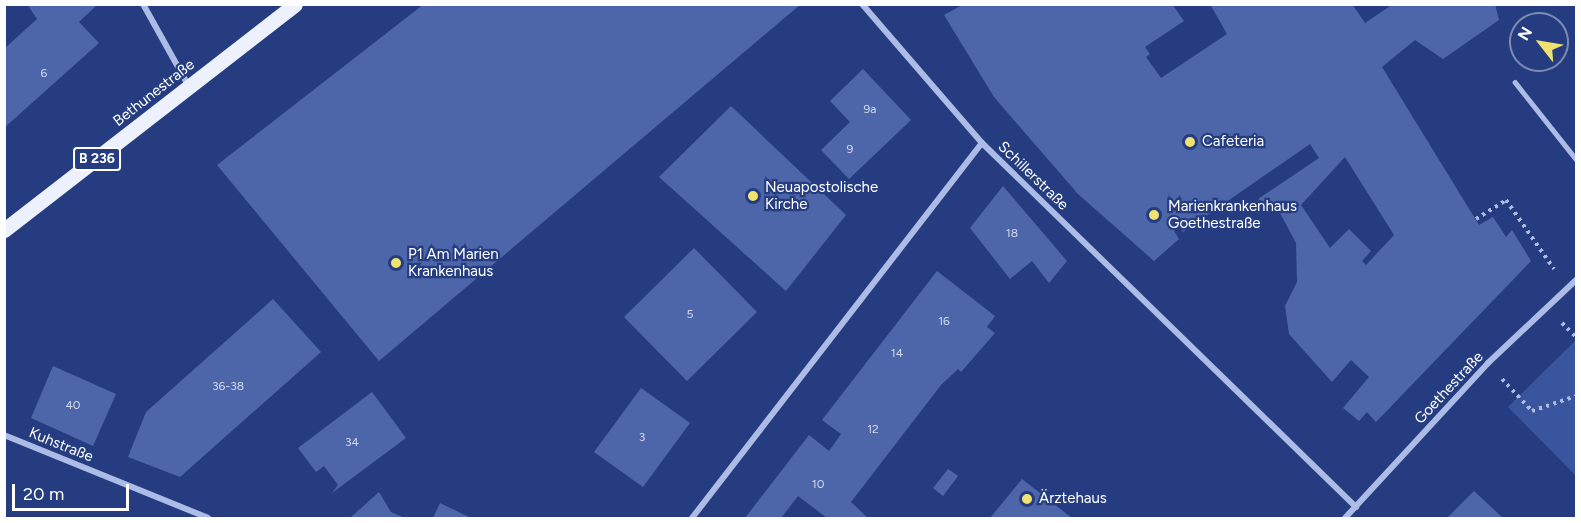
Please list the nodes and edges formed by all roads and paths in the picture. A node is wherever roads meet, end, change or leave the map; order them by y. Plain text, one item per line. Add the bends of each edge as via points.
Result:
1 (143, 4) edge
2 (295, 4) edge
3 (862, 4) edge
4 (1515, 82) dead end
5 (190, 88) junction
6 (982, 143) junction
7 (1576, 159) edge
8 (1476, 219) dead end
9 (4, 230) edge
10 (1546, 260) dead end
11 (1576, 280) edge
12 (1488, 363) junction
13 (1576, 396) edge
14 (4, 435) edge
15 (1356, 507) junction
16 (208, 519) edge
17 (692, 519) edge
18 (1345, 519) edge

1 - 5 street
2 - 5 main road, Bethunestraße / B 236
3 - 6 street
4 - 7 lane
5 - 9 main road, Bethunestraße / B 236
6 - 15 street, Schillerstraße
6 - 17 street, Schillerstraße
8 - 10 path via 1506,200
11 - 12 street, Goethestraße
12 - 13 path via 1532,411
12 - 15 street, Goethestraße
14 - 16 street, Kuhstraße
15 - 18 street, Goethestraße

